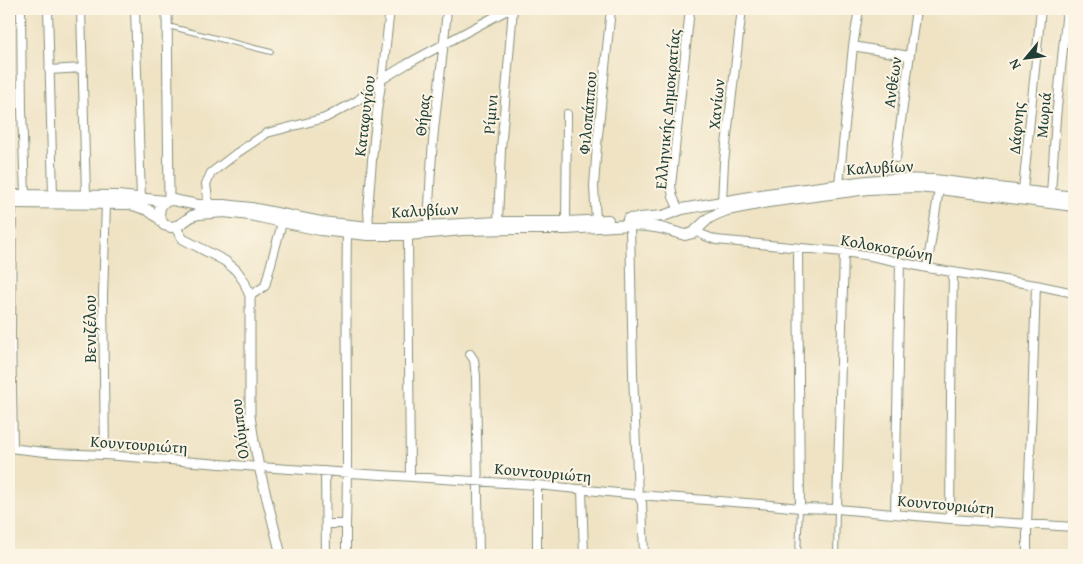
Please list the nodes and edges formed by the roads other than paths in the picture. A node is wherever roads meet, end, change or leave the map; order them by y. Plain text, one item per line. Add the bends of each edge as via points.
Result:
1 (21, 9) edge
2 (48, 9) edge
3 (81, 9) edge
4 (135, 9) edge
5 (167, 9) edge
6 (390, 9) edge
7 (447, 9) edge
8 (509, 9) edge
9 (513, 9) edge
10 (611, 9) edge
11 (690, 9) edge
12 (742, 9) edge
13 (859, 9) edge
14 (916, 9) edge
15 (1041, 9) edge
16 (1067, 9) edge
17 (168, 26) junction
18 (445, 43) junction
19 (853, 46) junction
20 (271, 52) dead end
21 (909, 56) junction
22 (83, 68) junction
23 (49, 70) junction
24 (381, 80) junction
25 (567, 114) dead end
26 (896, 158) dead end
27 (839, 184) junction
28 (939, 189) junction
29 (1024, 190) junction
30 (1050, 194) junction
31 (25, 195) junction
32 (53, 195) junction
33 (86, 195) junction
34 (1074, 197) edge
35 (141, 199) junction
36 (10, 200) edge
37 (170, 200) junction
38 (722, 202) junction
39 (106, 203) junction
40 (209, 205) junction
41 (1074, 206) edge
42 (681, 210) junction
43 (160, 219) junction
44 (596, 220) junction
45 (498, 222) junction
46 (566, 222) junction
47 (282, 223) junction
48 (179, 225) junction
49 (428, 225) junction
50 (630, 225) junction
51 (369, 227) junction
52 (696, 229) junction
53 (347, 233) junction
54 (678, 233) junction
55 (408, 235) junction
56 (798, 248) junction
57 (844, 252) junction
58 (900, 263) junction
59 (927, 268) junction
60 (953, 272) junction
61 (1036, 285) junction
62 (1074, 292) edge
63 (250, 296) junction
64 (470, 354) dead end
65 (11, 448) edge
66 (105, 455) junction
67 (259, 467) junction
68 (325, 471) junction
69 (348, 472) junction
70 (410, 476) junction
71 (477, 481) junction
72 (537, 485) junction
73 (582, 489) junction
74 (638, 495) junction
75 (800, 508) junction
76 (837, 509) junction
77 (895, 514) junction
78 (950, 519) junction
79 (326, 524) junction
80 (346, 524) junction
81 (1027, 524) junction
82 (1074, 527) edge
83 (281, 555) edge
84 (326, 555) edge
85 (346, 555) edge
86 (478, 555) edge
87 (538, 555) edge
88 (584, 555) edge
89 (644, 555) edge
90 (798, 555) edge
91 (836, 555) edge
92 (1027, 555) edge

1 - 31 street
2 - 23 street
3 - 22 street
4 - 35 street
5 - 17 street
6 - 24 street, Καταφυγίου
7 - 18 street, Θήρας
8 - 18 street
9 - 45 street, Ρίμινι
10 - 44 street, Φιλοπάππου via 594,186
11 - 42 street, Ελληνικής Δημοκρατίας via 671,186
12 - 38 street, Χανίων
13 - 19 street
14 - 21 street, Ανθέων
15 - 29 street, Δάφνης
16 - 30 street, Μωριά
17 - 20 lane
17 - 37 street
18 - 24 street
18 - 49 street, Θήρας via 434,130
19 - 21 street
19 - 27 street
21 - 26 street, Ανθέων
22 - 23 street
22 - 33 street
23 - 32 street
24 - 40 street via 357,101 325,118 267,133 237,153 211,173 206,184
24 - 51 street, Καταφυγίου
25 - 46 street
27 - 29 main road, Καλυβίων via 918,180
27 - 38 main road, Καλυβίων
28 - 41 main road, Καλυβίων
28 - 52 main road, Καλυβίων via 868,189 768,202 727,210 709,218
28 - 59 street
29 - 30 main road, Καλυβίων
30 - 34 main road, Καλυβίων
31 - 32 main road, Καλυβίων
31 - 36 main road, Καλυβίων
32 - 33 main road, Καλυβίων
33 - 35 main road, Καλυβίων
35 - 37 main road, Καλυβίων
36 - 39 main road
36 - 65 street
37 - 40 main road, Καλυβίων
37 - 43 main road via 160,207
37 - 48 main road via 181,203 186,212
38 - 42 main road, Καλυβίων
39 - 43 main road via 140,206
39 - 66 street, Βενιζέλου via 103,296
40 - 51 main road, Καλυβίων
42 - 44 main road, Καλυβίων via 663,216
42 - 52 main road via 691,210 697,216
42 - 54 main road via 674,214 672,222
43 - 48 main road via 164,225
44 - 46 main road, Καλυβίων
45 - 46 main road, Καλυβίων
45 - 49 main road, Καλυβίων
47 - 48 main road, Καλυβίων via 224,212 192,216
47 - 53 main road, Καλυβίων
47 - 63 street via 265,286
48 - 63 street via 183,239 236,270
49 - 51 main road, Καλυβίων
50 - 54 main road, Καλυβίων
50 - 55 main road, Καλυβίων via 463,230
50 - 74 street
52 - 54 main road, Καλυβίων via 690,234
52 - 56 street, Κολοκοτρώνη via 716,240
53 - 55 main road, Καλυβίων
53 - 69 street
55 - 70 street
56 - 57 street, Κολοκοτρώνη
56 - 75 street
57 - 58 street, Κολοκοτρώνη
57 - 76 street
58 - 59 street, Κολοκοτρώνη
58 - 77 street
59 - 60 street, Κολοκοτρώνη
60 - 61 street, Κολοκοτρώνη
60 - 78 street
61 - 62 street, Κολοκοτρώνη
61 - 81 street
63 - 67 street, Ολύμπου via 250,416
64 - 71 street via 476,376
65 - 66 street, Κουντουριώτη
66 - 67 street, Κουντουριώτη
67 - 68 street, Κουντουριώτη
67 - 83 street, Ολύμπου
68 - 69 street, Κουντουριώτη
68 - 79 street
69 - 70 street, Κουντουριώτη
69 - 80 street
70 - 71 street, Κουντουριώτη
71 - 72 street, Κουντουριώτη
71 - 86 street
72 - 73 street, Κουντουριώτη
72 - 87 street
73 - 74 street, Κουντουριώτη
73 - 88 street
74 - 75 street, Κουντουριώτη
74 - 89 street via 642,503
75 - 76 street, Κουντουριώτη
75 - 90 lane
76 - 77 street, Κουντουριώτη
76 - 91 lane
77 - 78 street, Κουντουριώτη
78 - 81 street, Κουντουριώτη
79 - 80 street
79 - 84 street
80 - 85 street
81 - 82 street, Κουντουριώτη
81 - 92 street

